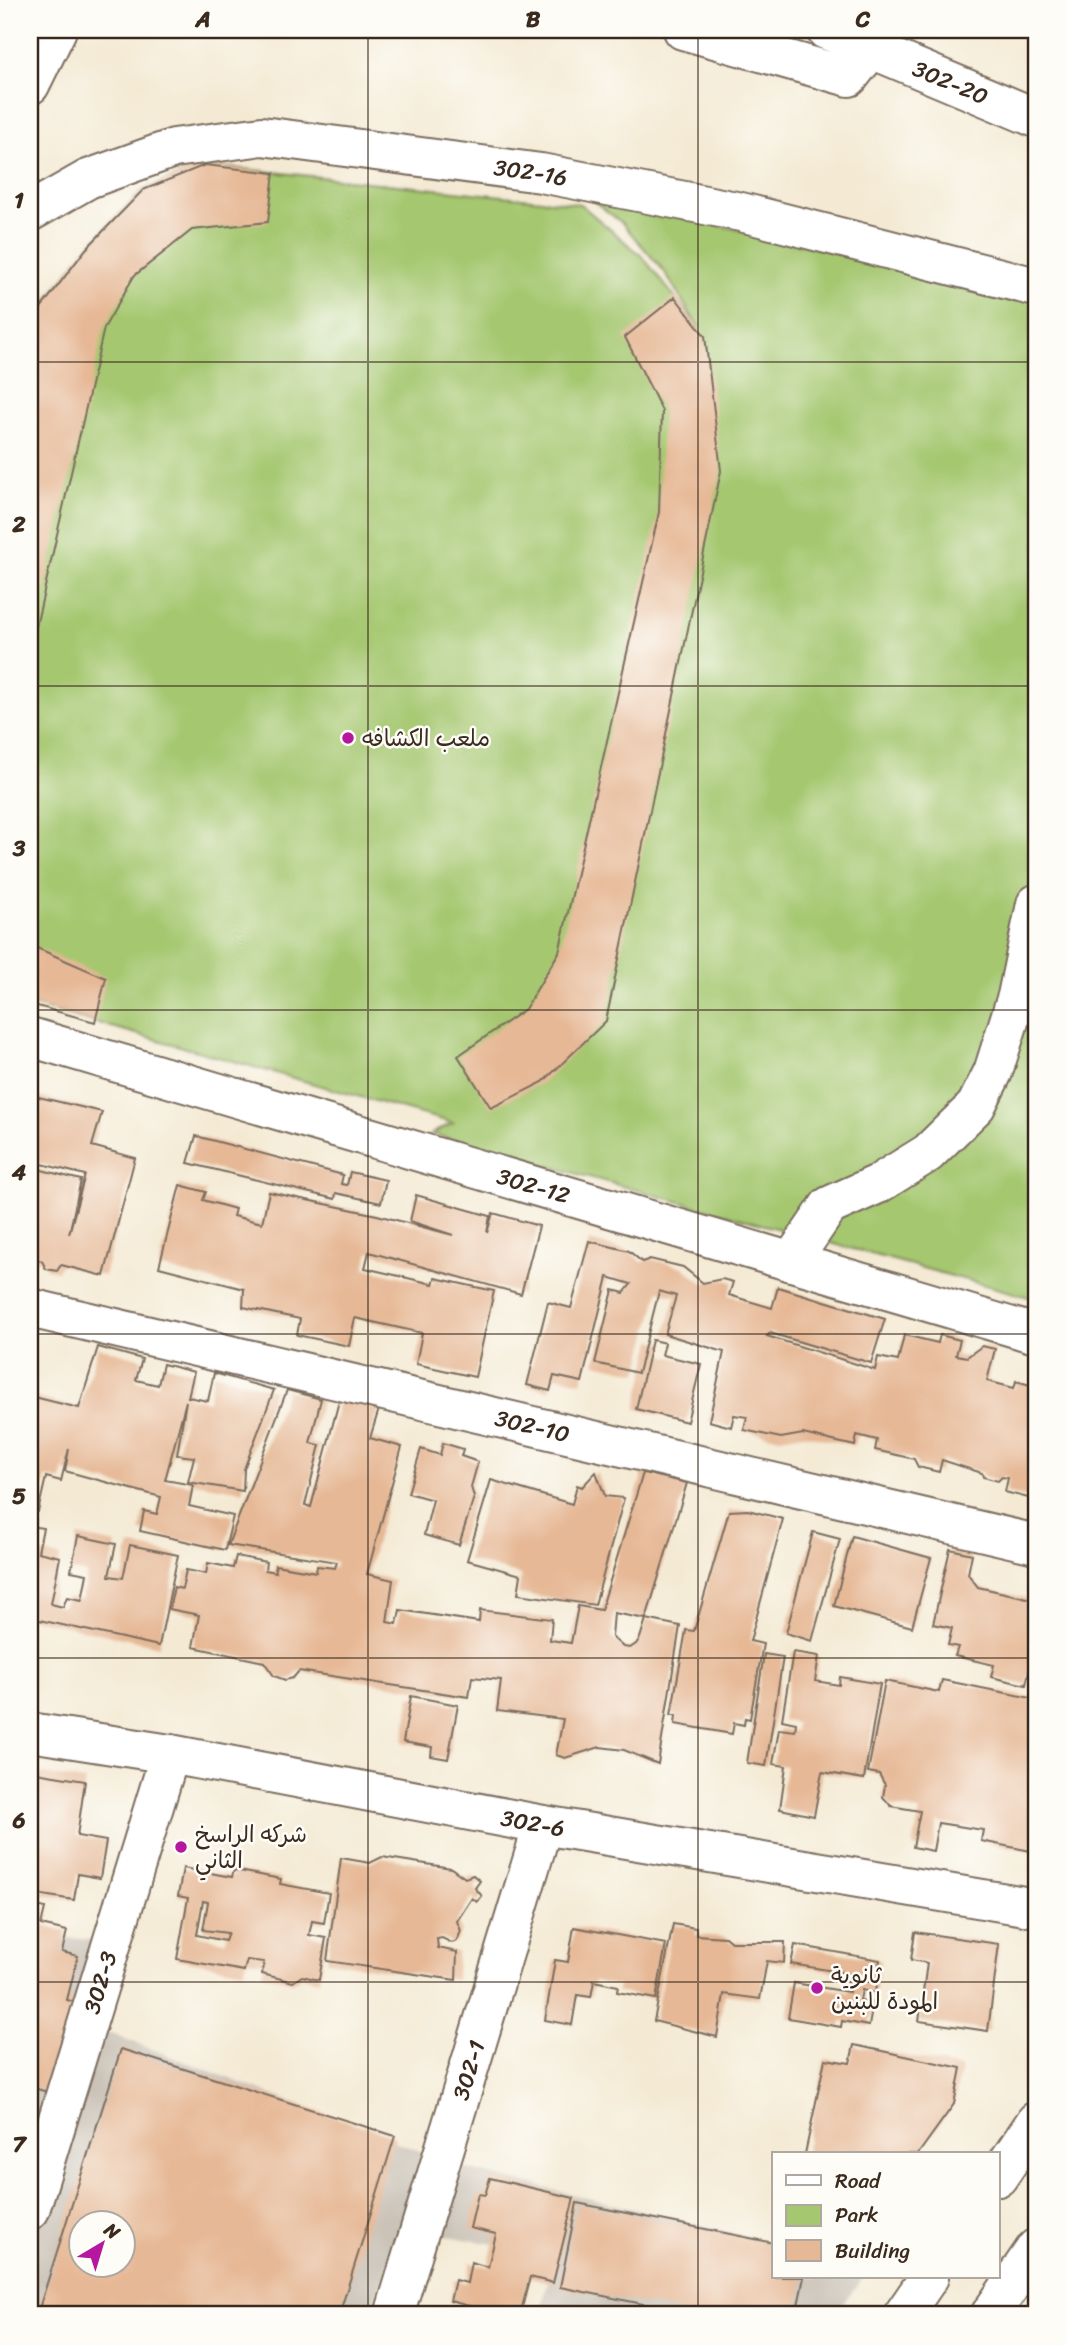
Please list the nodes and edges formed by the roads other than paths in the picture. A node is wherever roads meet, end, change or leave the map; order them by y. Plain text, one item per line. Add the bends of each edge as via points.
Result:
1 (57, 30) edge
2 (683, 30) edge
3 (826, 30) edge
4 (871, 48) junction
5 (30, 85) edge
6 (1036, 118) edge
7 (30, 212) edge
8 (1036, 287) edge
9 (1036, 904) edge
10 (30, 1037) edge
11 (791, 1262) junction
12 (30, 1308) edge
13 (1036, 1334) edge
14 (1036, 1545) edge
15 (30, 1732) edge
16 (170, 1754) junction
17 (543, 1825) junction
18 (1036, 1908) edge
19 (1036, 2121) edge
20 (1000, 2174) edge
21 (30, 2210) edge
22 (1034, 2255) edge
23 (928, 2278) edge
24 (394, 2315) edge
25 (903, 2315) edge
26 (990, 2315) edge

1 - 5 street
2 - 4 street via 849,77
3 - 4 street, 302-20
4 - 6 street, 302-20
7 - 8 street, 302-16 via 88,179 174,148 262,136 541,173 714,207
9 - 11 street via 1017,996 993,1072 976,1105 928,1153 878,1184 829,1206
10 - 11 street, 302-12
11 - 13 street, 302-12
12 - 14 street, 302-10
15 - 16 street, 302-6
16 - 17 street, 302-6
16 - 21 street, 302-3
17 - 18 street, 302-6
17 - 24 street, 302-1
19 - 20 street
22 - 26 street
23 - 25 street

